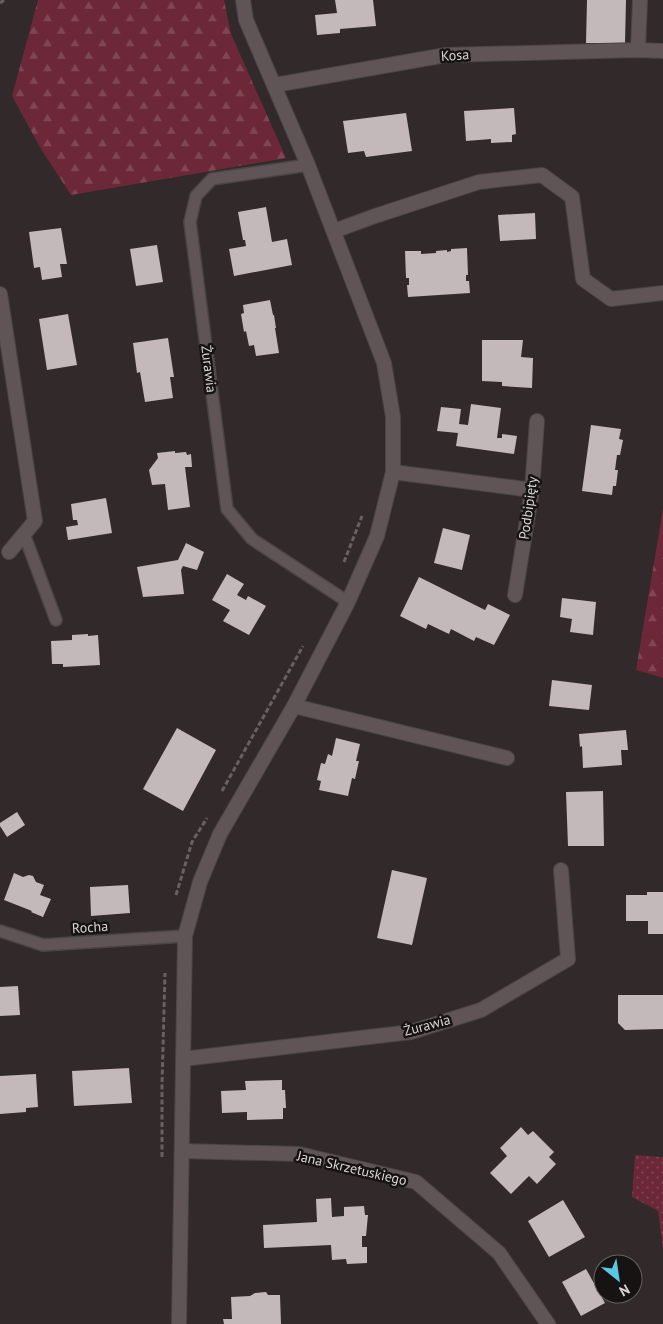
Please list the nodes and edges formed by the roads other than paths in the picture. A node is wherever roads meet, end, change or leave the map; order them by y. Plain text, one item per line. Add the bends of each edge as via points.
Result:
1 (243, 0) edge
2 (640, 0) edge
3 (638, 50) junction
4 (663, 50) edge
5 (275, 85) junction
6 (308, 165) junction
7 (334, 231) junction
8 (663, 293) edge
9 (0, 294) edge
10 (537, 421) dead end
11 (393, 472) junction
12 (532, 490) junction
13 (24, 534) junction
14 (9, 552) dead end
15 (515, 595) dead end
16 (348, 602) junction
17 (56, 620) dead end
18 (294, 706) junction
19 (507, 758) dead end
20 (561, 870) dead end
21 (0, 931) edge
22 (185, 936) junction
23 (183, 1059) junction
24 (182, 1151) junction
25 (179, 1324) edge
26 (548, 1324) edge

1 - 5 street via 246,20
2 - 3 street
3 - 4 street, Kosa
3 - 5 street, Kosa via 446,54
5 - 6 street
6 - 7 street
6 - 16 lane, Żurawia via 212,180 196,196 190,222 227,509 252,539
7 - 8 street via 479,182 542,175 572,197 583,280 610,299
7 - 11 street via 384,363 393,417
9 - 13 street via 36,521
10 - 12 street, Podbipięty
11 - 12 street
11 - 16 street via 378,536
12 - 15 street, Podbipięty
13 - 14 street
13 - 17 lane
16 - 18 street
18 - 19 street
18 - 22 street via 220,834 200,882
20 - 23 street, Żurawia via 568,959 481,1010 411,1032
21 - 22 lane, Rocha via 43,945
22 - 23 street
23 - 24 street
24 - 25 street
24 - 26 street, Jana Skrzetuskiego via 299,1154 416,1182 499,1253

